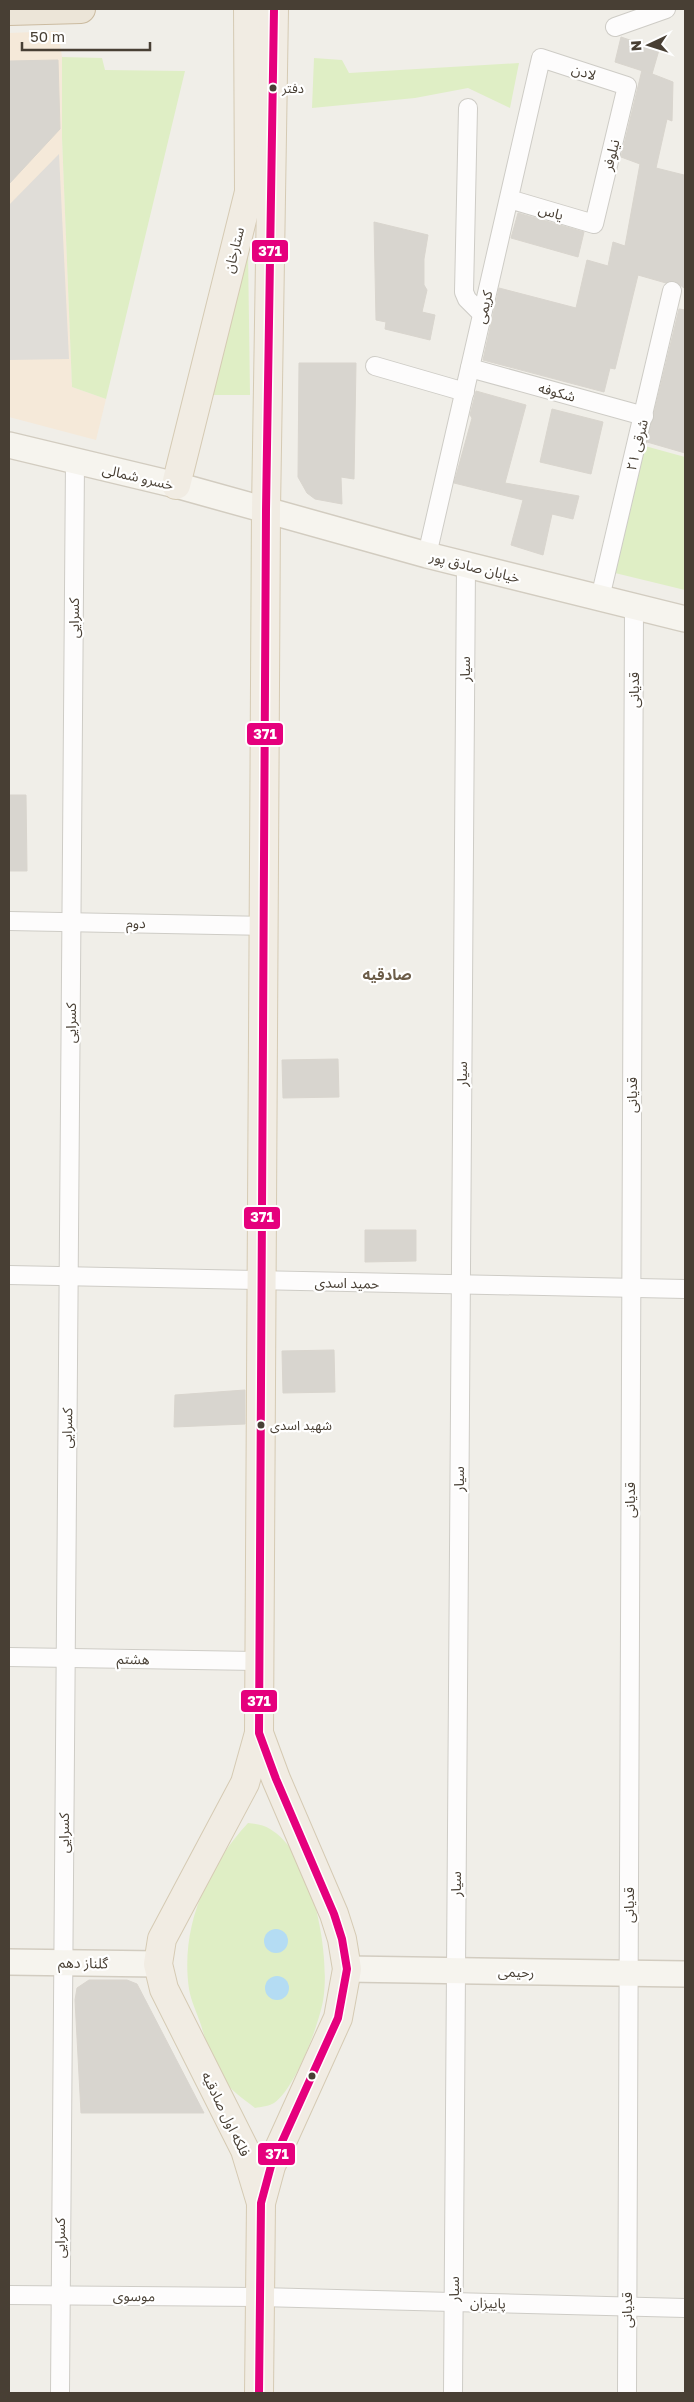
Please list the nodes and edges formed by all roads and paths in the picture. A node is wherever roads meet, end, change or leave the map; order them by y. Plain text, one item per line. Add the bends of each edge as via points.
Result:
1 (80, 9) edge
2 (248, 9) edge
3 (274, 9) edge
4 (666, 9) edge
5 (9, 11) edge
6 (615, 27) dead end
7 (542, 58) joint
8 (627, 86) joint
9 (468, 108) dead end
10 (509, 199) junction
11 (594, 224) joint
12 (672, 291) dead end
13 (482, 314) junction
14 (375, 366) dead end
15 (470, 368) junction
16 (465, 392) junction
17 (644, 416) junction
18 (9, 445) edge
19 (75, 462) junction
20 (176, 486) junction
21 (266, 510) junction
22 (427, 555) junction
23 (466, 565) junction
24 (600, 598) junction
25 (634, 607) junction
26 (685, 619) edge
27 (9, 921) edge
28 (72, 922) junction
29 (263, 926) junction
30 (9, 1275) edge
31 (68, 1276) junction
32 (261, 1281) junction
33 (461, 1285) junction
34 (631, 1289) junction
35 (685, 1289) edge
36 (9, 1657) edge
37 (65, 1658) junction
38 (258, 1661) junction
39 (259, 1733) junction
40 (9, 1962) edge
41 (62, 1963) junction
42 (158, 1964) junction
43 (347, 1969) junction
44 (456, 1971) junction
45 (628, 1973) junction
46 (685, 1974) edge
47 (261, 2203) junction
48 (9, 2295) edge
49 (60, 2295) junction
50 (260, 2297) junction
51 (454, 2302) junction
52 (627, 2307) junction
53 (685, 2308) edge
54 (60, 2393) edge
55 (259, 2393) edge
56 (453, 2393) edge
57 (626, 2393) edge

1 - 5 highway
2 - 20 main road, ستارخان via 249,192
3 - 21 main road
4 - 6 street
7 - 8 street, لادن
7 - 10 street, کریمی
8 - 11 street, نیلوفر
9 - 13 street via 464,292
10 - 11 street, یاس
10 - 13 street, کریمی
12 - 17 street, ۲۱ شرقی
13 - 15 street, کریمی
14 - 16 street
15 - 16 street, کریمی
15 - 17 street, شکوفه
16 - 22 street, کریمی
17 - 24 street, ۲۱ شرقی
18 - 19 main road, خسرو شمالی
19 - 20 main road, خسرو شمالی
19 - 28 street, کسرایی
20 - 21 main road, خسرو شمالی
21 - 22 main road, خیابان صادق پور
21 - 29 main road
22 - 23 main road, خیابان صادق پور
23 - 24 main road, خیابان صادق پور
23 - 33 street, سیار
24 - 25 main road, خیابان صادق پور
25 - 26 main road, خیابان صادق پور
25 - 34 street, قدیانی
27 - 28 street, دوم
28 - 29 street, دوم
28 - 31 street, کسرایی
29 - 32 main road
30 - 31 street, حمید اسدی
31 - 32 street, حمید اسدی
31 - 37 street, کسرایی
32 - 33 street, حمید اسدی
32 - 38 main road
33 - 34 street, حمید اسدی
33 - 44 street, سیار
34 - 35 street, حمید اسدی
34 - 45 street, قدیانی
36 - 37 street, هشتم
37 - 38 street, هشتم
37 - 41 street, کسرایی
38 - 39 main road
39 - 42 main road, فلکه اول صادقیه via 245,1783 162,1939
39 - 43 main road via 334,1914
40 - 41 main road, گلناز دهم
41 - 42 main road, گلناز دهم
41 - 49 street, کسرایی
42 - 47 main road, فلکه اول صادقیه via 164,1989 245,2150
43 - 44 main road, رحیمی
43 - 47 main road via 338,2018 277,2153
44 - 45 main road, رحیمی
44 - 51 street, سیار
45 - 46 main road, رحیمی
45 - 52 street, قدیانی
47 - 50 main road
48 - 49 street, موسوی
49 - 50 street, موسوی
49 - 54 street, کسرایی
50 - 51 street, پاییزان
50 - 55 main road
51 - 52 street, پاییزان
51 - 56 street, سیار
52 - 53 street, پاییزان
52 - 57 street, قدیانی

